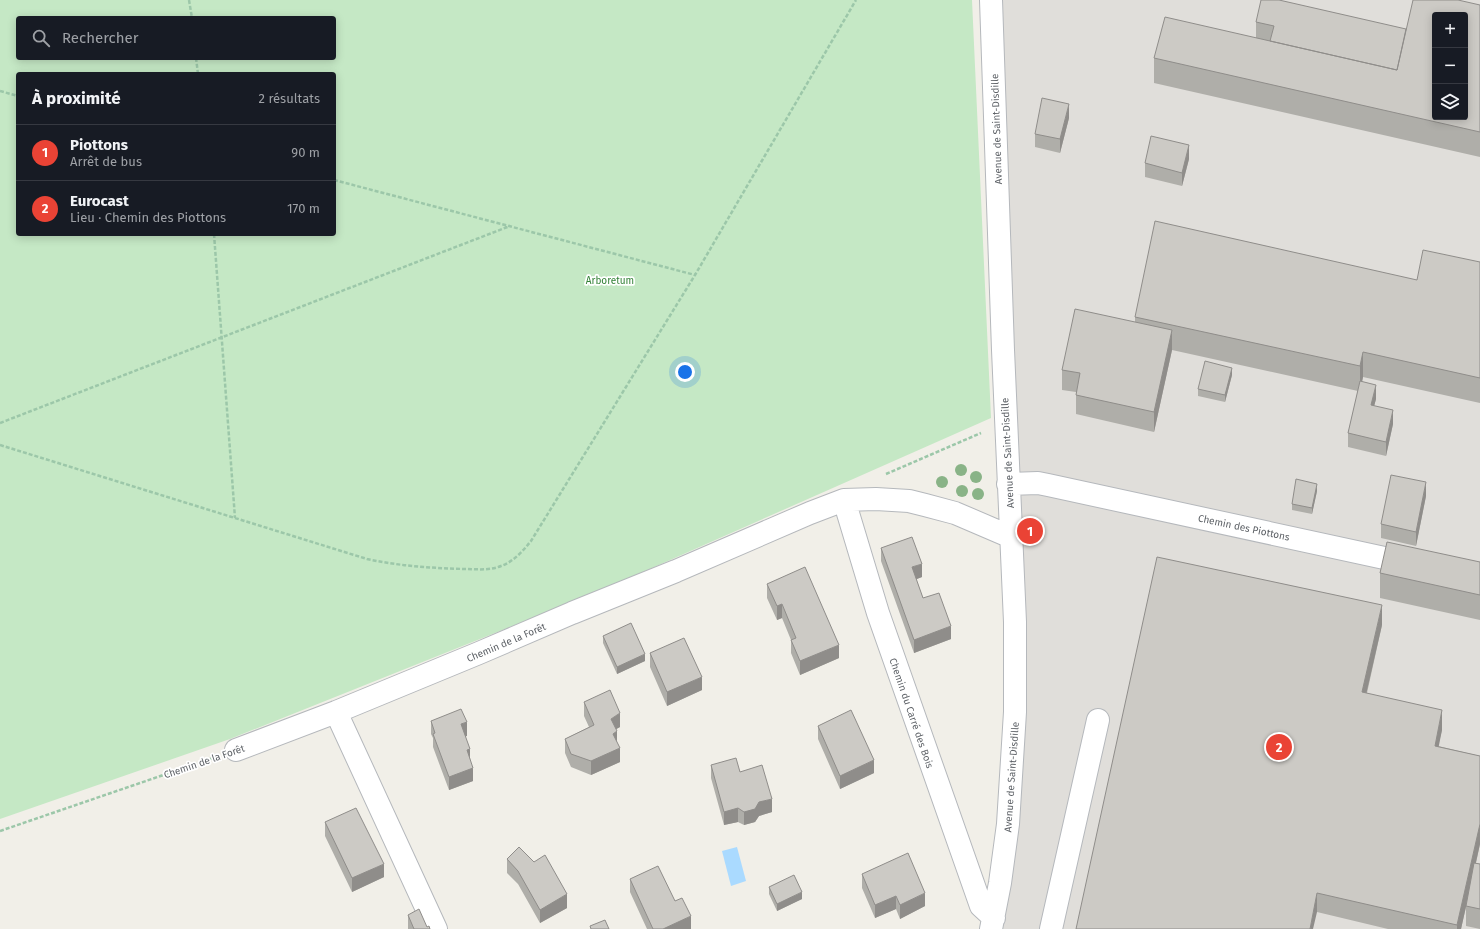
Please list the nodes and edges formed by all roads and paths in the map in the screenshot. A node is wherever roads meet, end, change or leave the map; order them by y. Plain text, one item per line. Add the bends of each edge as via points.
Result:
1 (189, 0) edge
2 (856, 0) edge
3 (991, 0) edge
4 (192, 16) edge
5 (196, 60) edge
6 (198, 72) edge
7 (0, 91) edge
8 (16, 95) edge
9 (336, 181) edge
10 (510, 226) junction
11 (214, 236) edge
12 (695, 276) junction
13 (223, 337) junction
14 (0, 423) edge
15 (1006, 423) junction
16 (0, 445) edge
17 (882, 475) dead end
18 (1008, 484) junction
19 (844, 500) junction
20 (235, 518) junction
21 (1011, 537) junction
22 (1434, 568) edge
23 (336, 712) junction
24 (1098, 720) dead end
25 (236, 750) joint
26 (0, 831) edge
27 (992, 924) edge
28 (436, 929) edge
29 (1051, 929) edge

1 - 4 path
2 - 12 path
3 - 15 street, Avenue de Saint-Disdille
5 - 6 path
7 - 8 path
9 - 10 path
10 - 12 path
10 - 13 path
11 - 13 path
12 - 20 path via 531,541 518,555 501,566 485,569 430,568 384,563
13 - 14 path
13 - 20 path
15 - 17 path
15 - 18 street, Avenue de Saint-Disdille
16 - 20 path
18 - 21 street, Avenue de Saint-Disdille
18 - 22 street, Chemin des Piottons via 1038,483
19 - 21 street, Chemin de la Forêt via 909,501 955,513
19 - 23 street, Chemin de la Forêt
19 - 27 street, Chemin du Carré des Bois via 878,613 981,906
21 - 27 street, Avenue de Saint-Disdille via 1016,712 1008,824
23 - 25 street, Chemin de la Forêt
23 - 28 street
24 - 29 street
25 - 26 path, Chemin de la Forêt

